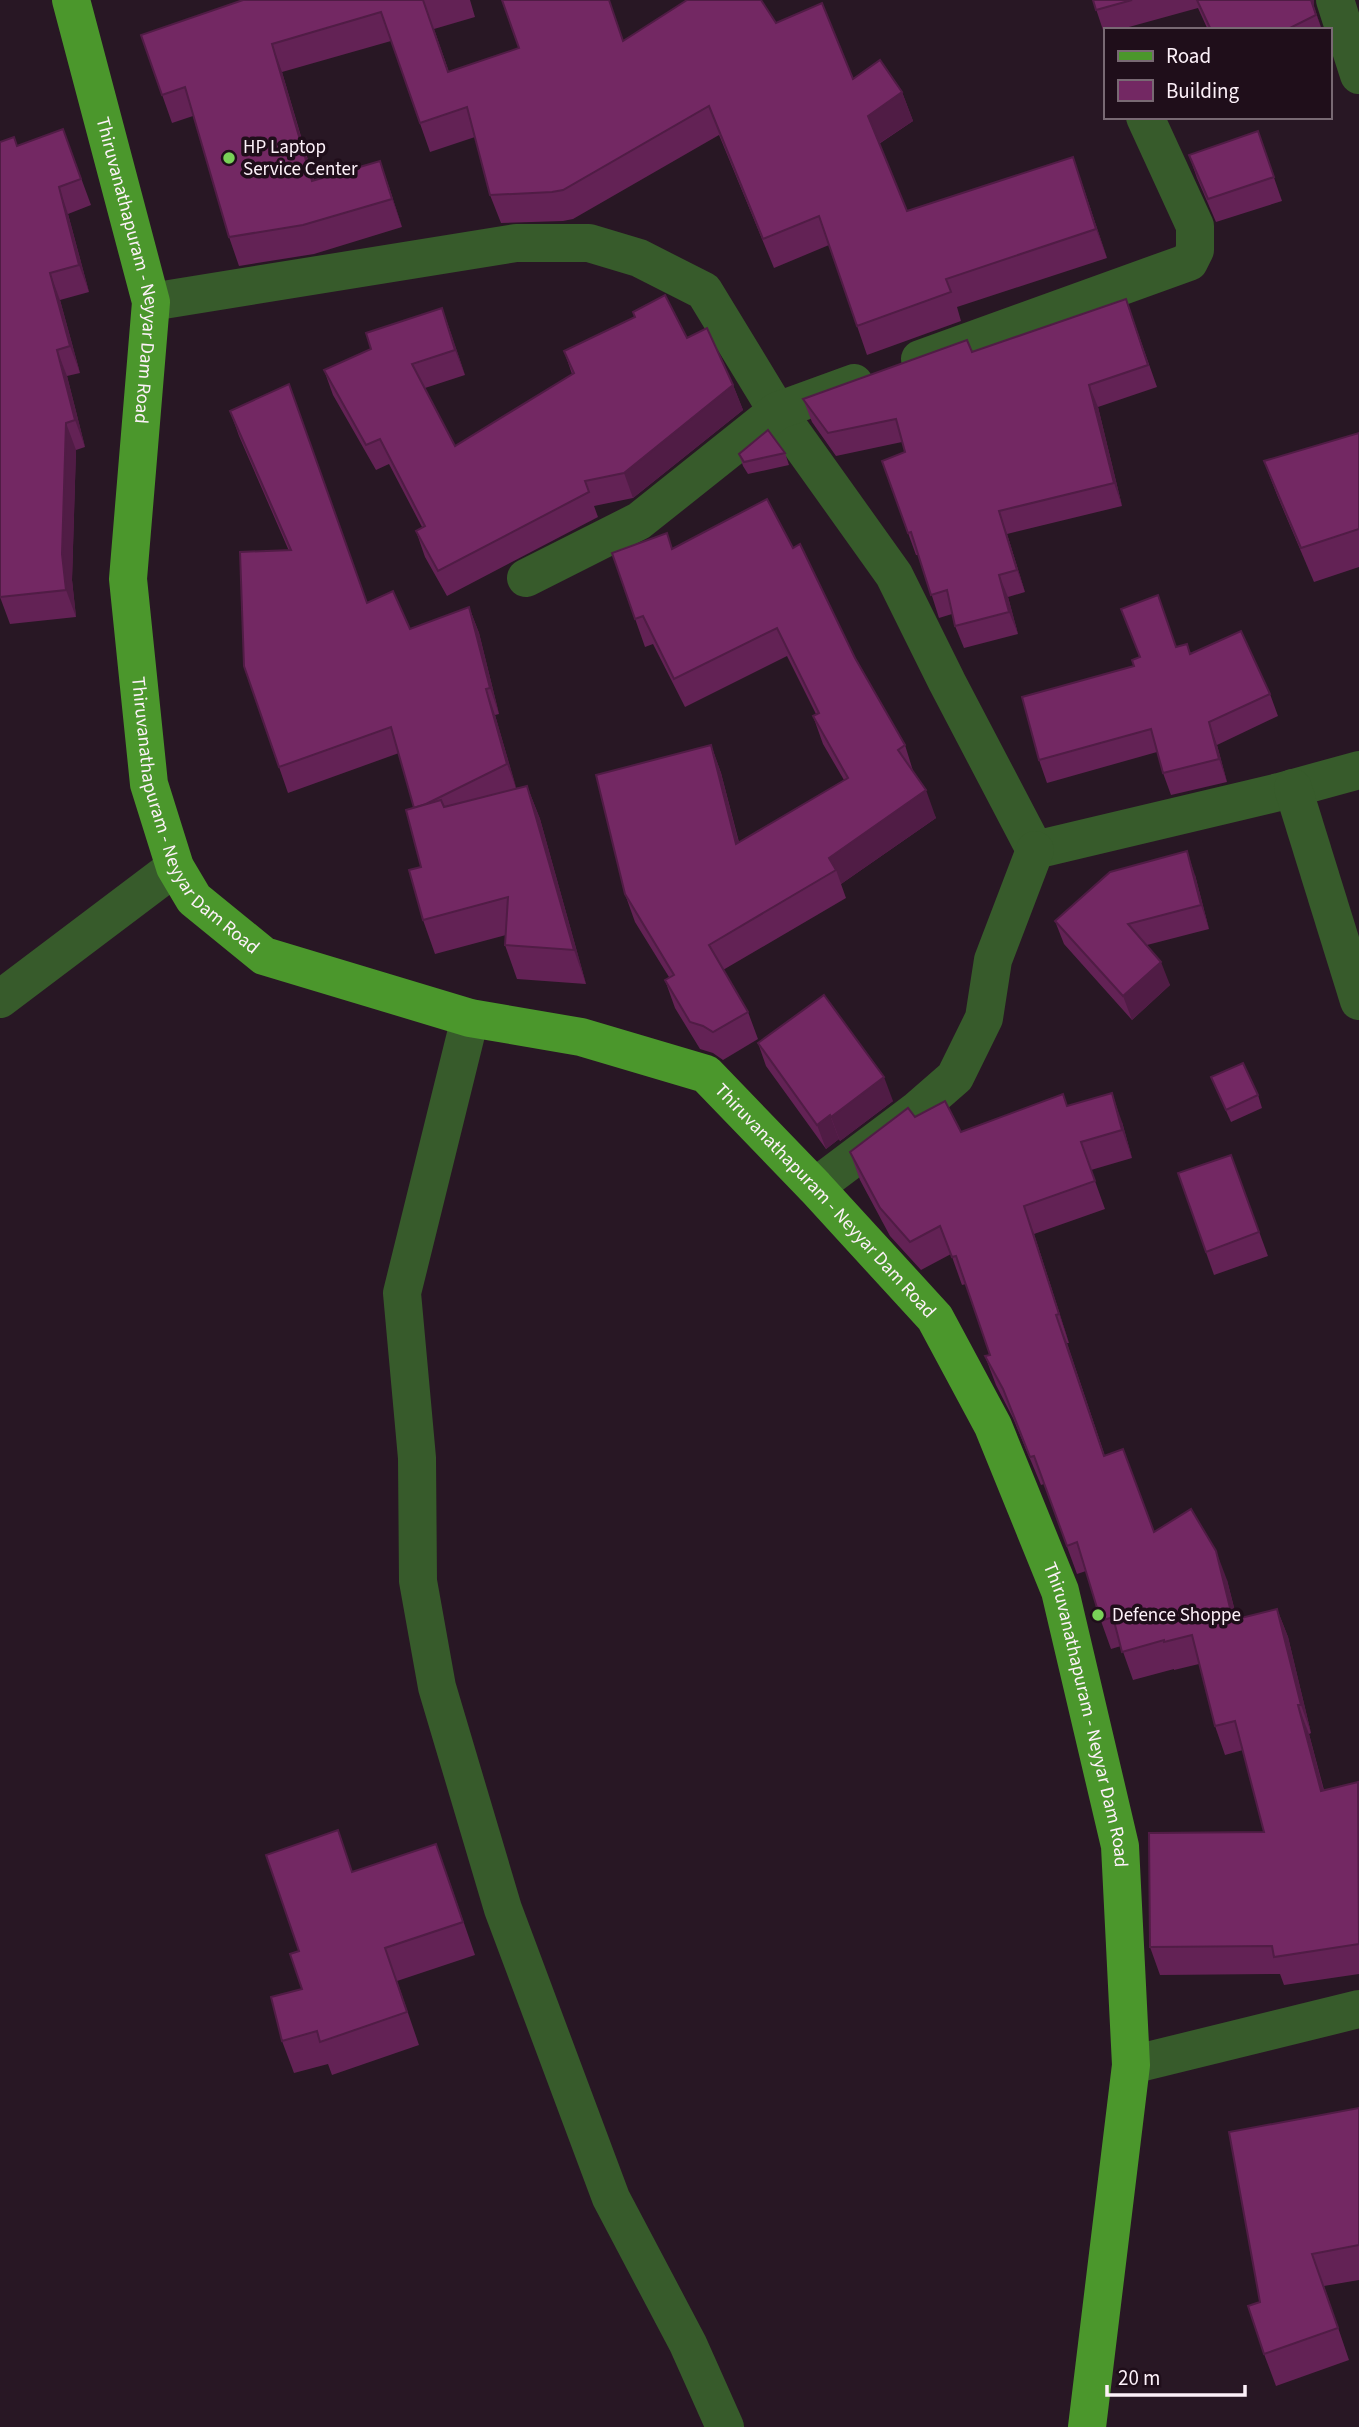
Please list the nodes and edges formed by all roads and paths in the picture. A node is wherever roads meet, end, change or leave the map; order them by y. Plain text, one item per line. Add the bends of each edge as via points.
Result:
1 (71, 0) edge
2 (1335, 0) edge
3 (1359, 75) edge
4 (1146, 119) edge
5 (151, 302) junction
6 (776, 411) junction
7 (526, 578) dead end
8 (1359, 770) edge
9 (1293, 788) junction
10 (1035, 850) junction
11 (175, 867) junction
12 (0, 999) edge
13 (1359, 1001) edge
14 (470, 1018) junction
15 (815, 1187) junction
16 (1359, 2008) edge
17 (1131, 2065) junction
18 (725, 2427) edge
19 (1087, 2427) edge

1 - 5 main road, Thiruvanathapuram - Neyyar Dam Road
2 - 3 street
4 - 6 street via 1195,226 1195,250 1189,262
5 - 6 street via 516,243 589,243 639,258 704,290
5 - 11 main road, Thiruvanathapuram - Neyyar Dam Road via 128,579 149,784
6 - 7 street via 639,521
6 - 10 street via 894,575
8 - 9 street
9 - 10 street
9 - 13 street
10 - 15 street via 993,960 984,1018 955,1077
11 - 12 street
11 - 14 main road, Thiruvanathapuram - Neyyar Dam Road via 194,899 264,956
14 - 15 main road, Thiruvanathapuram - Neyyar Dam Road via 581,1037 706,1074
14 - 18 street via 402,1293 417,1458 418,1581 437,1687 503,1909 611,2198 688,2344
15 - 17 main road, Thiruvanathapuram - Neyyar Dam Road via 935,1318 993,1426 1060,1591 1120,1846
16 - 17 street
17 - 19 main road, Thiruvanathapuram - Neyyar Dam Road

